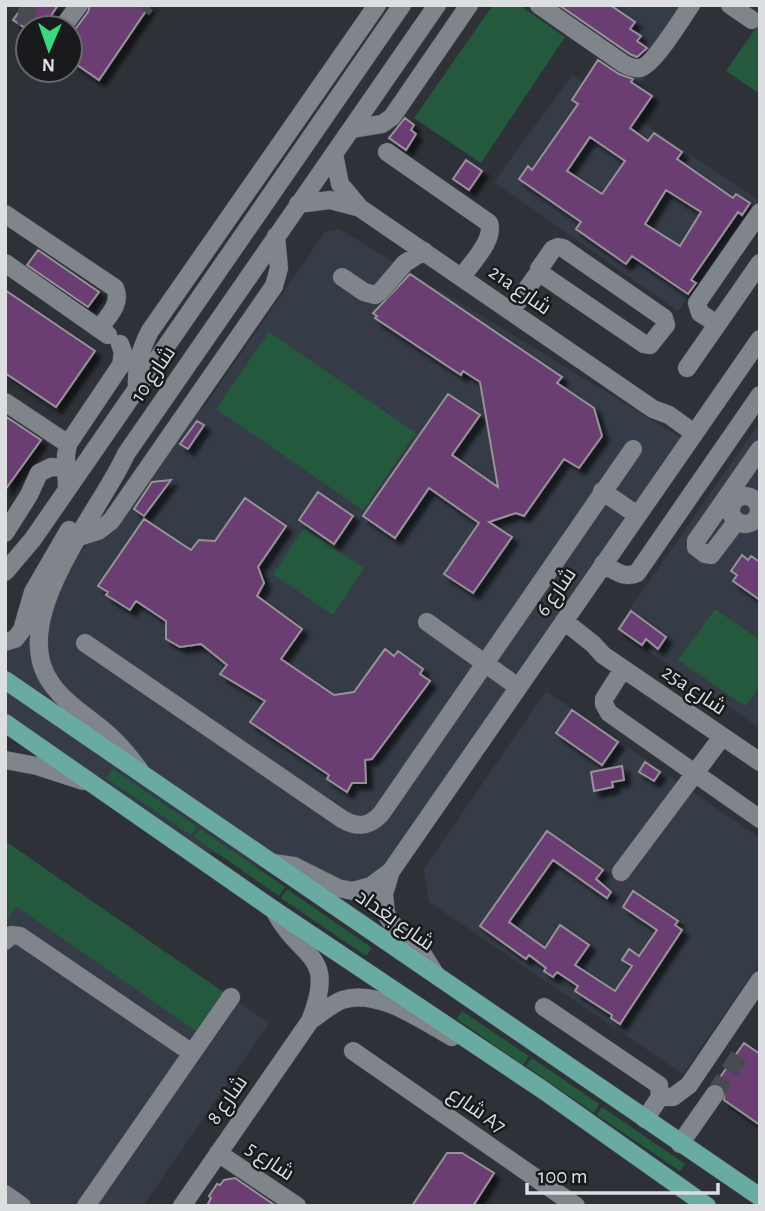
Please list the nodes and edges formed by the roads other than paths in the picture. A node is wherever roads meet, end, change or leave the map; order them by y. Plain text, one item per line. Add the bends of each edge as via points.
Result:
1 (377, 5) edge
2 (402, 5) edge
3 (437, 5) edge
4 (469, 5) edge
5 (539, 5) edge
6 (691, 5) edge
7 (730, 5) edge
8 (752, 20) dead end
9 (351, 129) junction
10 (387, 152) dead end
11 (334, 153) junction
12 (298, 204) junction
13 (360, 208) junction
14 (760, 212) edge
15 (5, 214) edge
16 (276, 236) junction
17 (424, 251) junction
18 (5, 263) edge
19 (760, 263) edge
20 (539, 272) junction
21 (342, 277) dead end
22 (462, 277) junction
23 (511, 311) junction
24 (717, 324) junction
25 (99, 329) junction
26 (760, 339) edge
27 (120, 344) junction
28 (143, 344) junction
29 (687, 368) dead end
30 (137, 388) junction
31 (760, 395) edge
32 (11, 406) edge
33 (5, 425) edge
34 (691, 437) junction
35 (68, 444) junction
36 (633, 449) dead end
37 (760, 449) edge
38 (126, 454) junction
39 (66, 468) junction
40 (701, 480) junction
41 (67, 490) junction
42 (602, 491) junction
43 (756, 493) edge
44 (731, 498) junction
45 (636, 515) junction
46 (736, 522) junction
47 (5, 533) edge
48 (76, 538) junction
49 (33, 539) junction
50 (603, 564) junction
51 (5, 572) edge
52 (5, 585) edge
53 (428, 622) dead end
54 (559, 627) junction
55 (5, 642) edge
56 (85, 643) dead end
57 (484, 662) junction
58 (623, 669) junction
59 (5, 680) edge
60 (518, 687) junction
61 (5, 723) edge
62 (722, 737) junction
63 (10, 759) edge
64 (760, 762) edge
65 (695, 774) junction
66 (143, 775) junction
67 (105, 792) junction
68 (760, 818) edge
69 (273, 863) junction
70 (391, 871) junction
71 (621, 872) dead end
72 (274, 910) junction
73 (5, 940) edge
74 (436, 975) junction
75 (760, 981) edge
76 (230, 997) dead end
77 (544, 1007) dead end
78 (310, 1021) junction
79 (353, 1051) dead end
80 (192, 1053) junction
81 (491, 1057) junction
82 (715, 1094) tunnel mouth
83 (660, 1097) junction
84 (645, 1119) junction
85 (680, 1144) junction
86 (218, 1153) junction
87 (5, 1194) edge
88 (760, 1197) edge
89 (22, 1206) edge
90 (86, 1206) edge
91 (182, 1206) edge
92 (296, 1206) edge
93 (576, 1206) edge
94 (707, 1206) edge

1 - 28 street
2 - 30 street, شارع 10
3 - 9 street, شارع 10
4 - 9 street via 392,117 382,124
5 - 6 street via 624,64 643,68
7 - 8 street
9 - 11 street, شارع 10
10 - 22 street via 489,223 489,238
11 - 12 street, شارع 10
11 - 13 street, 21a شارع via 340,184
12 - 13 street, 21a شارع via 330,200
12 - 16 street, شارع 10
13 - 17 street, 21a شارع
14 - 24 street via 697,303 700,313
15 - 25 street via 115,288 117,304
16 - 38 street, شارع 10
16 - 48 street via 278,275 267,295 111,521
17 - 21 street via 405,263 375,295
17 - 22 street, 21a شارع
18 - 25 street
19 - 24 street
20 - 20 street via 647,345 666,325 664,318 561,247 553,249
20 - 23 street
22 - 23 street, 21a شارع
23 - 34 street, 21a شارع via 653,409 669,415
24 - 29 street
25 - 27 street
26 - 34 street, شارع 6
27 - 28 street
27 - 35 street via 121,365
28 - 30 street
30 - 41 street, شارع 10
31 - 40 street
32 - 33 street
32 - 35 street
34 - 45 street, شارع 6
35 - 39 street
36 - 42 street
37 - 44 street
38 - 48 street, شارع 10
38 - 55 street via 55,552 33,592 19,635
39 - 41 street
39 - 47 street via 51,467 40,473
40 - 44 street
40 - 50 street via 637,573 627,576
41 - 49 street, شارع 10
42 - 45 street
42 - 57 street
43 - 44 street
43 - 46 street via 757,518 747,524
44 - 46 street
44 - 46 street via 696,547 711,555
45 - 50 street, شارع 6
48 - 66 street, شارع 10 via 41,622 41,664 55,689 118,744
49 - 51 street, شارع 10
49 - 52 street
50 - 54 street, شارع 6
53 - 57 street
54 - 58 street, 25a شارع via 593,644
54 - 60 street, شارع 6
56 - 57 street via 342,820 356,825 370,823 381,814
57 - 60 street
58 - 62 street, 25a شارع
58 - 65 street via 606,694 606,709
59 - 66 main road, شارع بغداد
60 - 70 street, شارع 6
61 - 67 main road
62 - 64 street, 25a شارع
62 - 65 street
63 - 67 street via 59,772
65 - 68 street
65 - 71 street
66 - 69 main road, شارع بغداد
67 - 72 main road
69 - 70 street, شارع 6 via 294,866 353,891 371,887
69 - 74 main road, شارع بغداد
70 - 74 street, شارع 6 via 384,894 386,914
72 - 78 street, شارع 8 via 317,965 320,990
72 - 81 main road
73 - 80 street via 20,936
74 - 84 main road, شارع بغداد
75 - 83 street via 689,1085 673,1097
76 - 80 street
77 - 83 street via 656,1083
78 - 81 street, شارع 8 via 342,1000 374,998
78 - 86 street, شارع 8
79 - 93 street, شارع A7
80 - 90 street
81 - 94 main road
82 - 85 street
83 - 84 street
84 - 85 main road, شارع بغداد
85 - 88 main road, شارع بغداد
86 - 91 street, شارع 8
86 - 92 street, شارع 5
87 - 89 street

